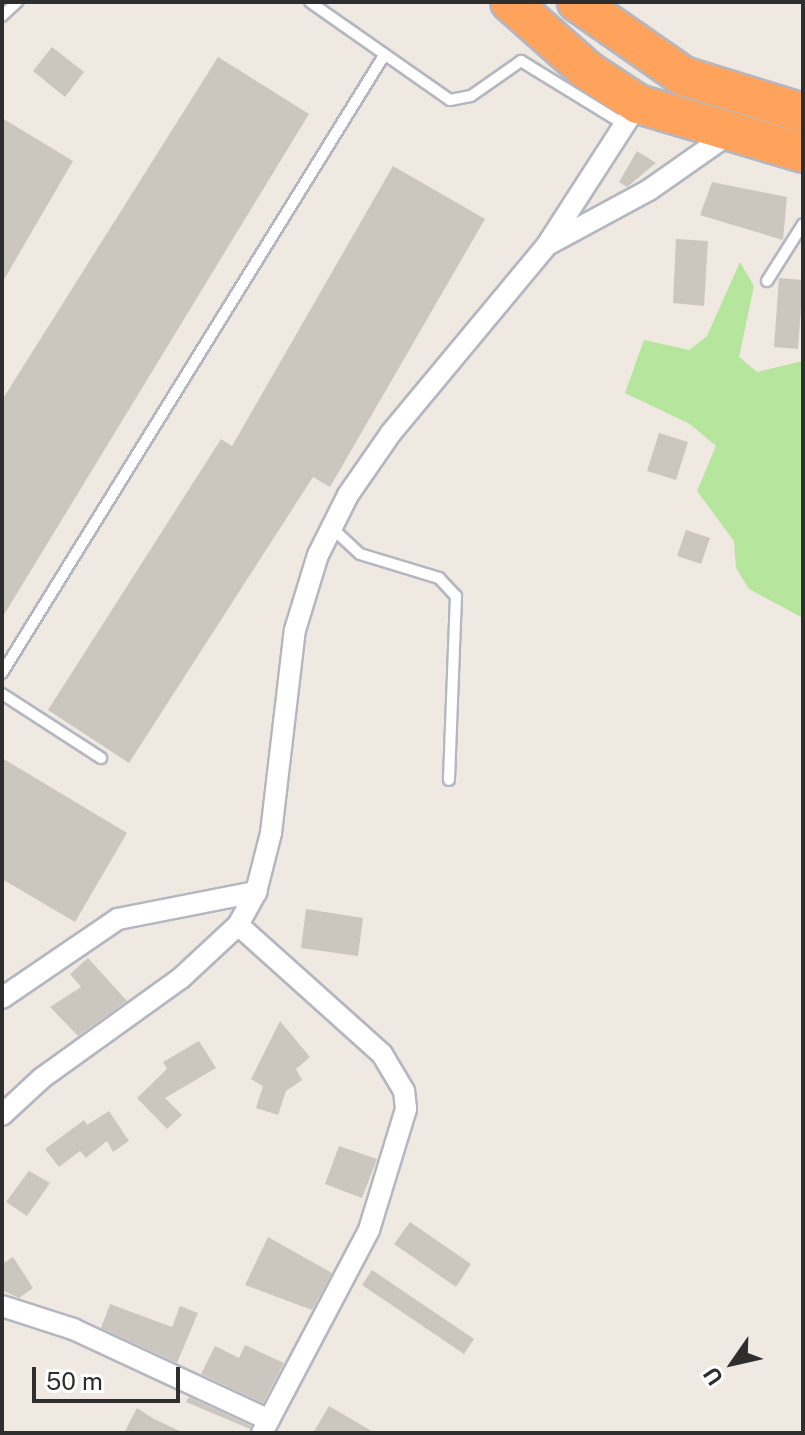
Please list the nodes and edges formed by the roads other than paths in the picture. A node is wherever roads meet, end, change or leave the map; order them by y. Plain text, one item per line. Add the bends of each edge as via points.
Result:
1 (17, 2) edge
2 (310, 2) edge
3 (510, 2) edge
4 (577, 2) edge
5 (2, 16) edge
6 (383, 57) junction
7 (803, 113) edge
8 (632, 114) junction
9 (729, 134) junction
10 (803, 153) edge
11 (803, 224) edge
12 (547, 245) junction
13 (767, 281) dead end
14 (332, 528) junction
15 (2, 673) edge
16 (2, 694) edge
17 (101, 758) dead end
18 (449, 780) dead end
19 (256, 892) junction
20 (238, 925) junction
21 (2, 998) edge
22 (2, 1115) edge
23 (2, 1306) edge
24 (266, 1426) edge

1 - 5 lane
2 - 6 lane
3 - 8 highway
4 - 7 highway via 683,76
6 - 8 lane via 435,94 461,100 509,66 527,62
6 - 15 lane
8 - 9 highway
8 - 12 street
9 - 10 highway
9 - 12 street via 649,190
11 - 13 lane
12 - 14 street via 391,433
14 - 18 lane via 360,554 439,578 456,596
14 - 19 street via 295,630 271,833
16 - 17 lane
19 - 20 street
19 - 21 street via 118,919
20 - 22 street via 181,978 42,1078
20 - 24 street via 382,1054 404,1091 406,1109 369,1230
23 - 24 street via 73,1329

